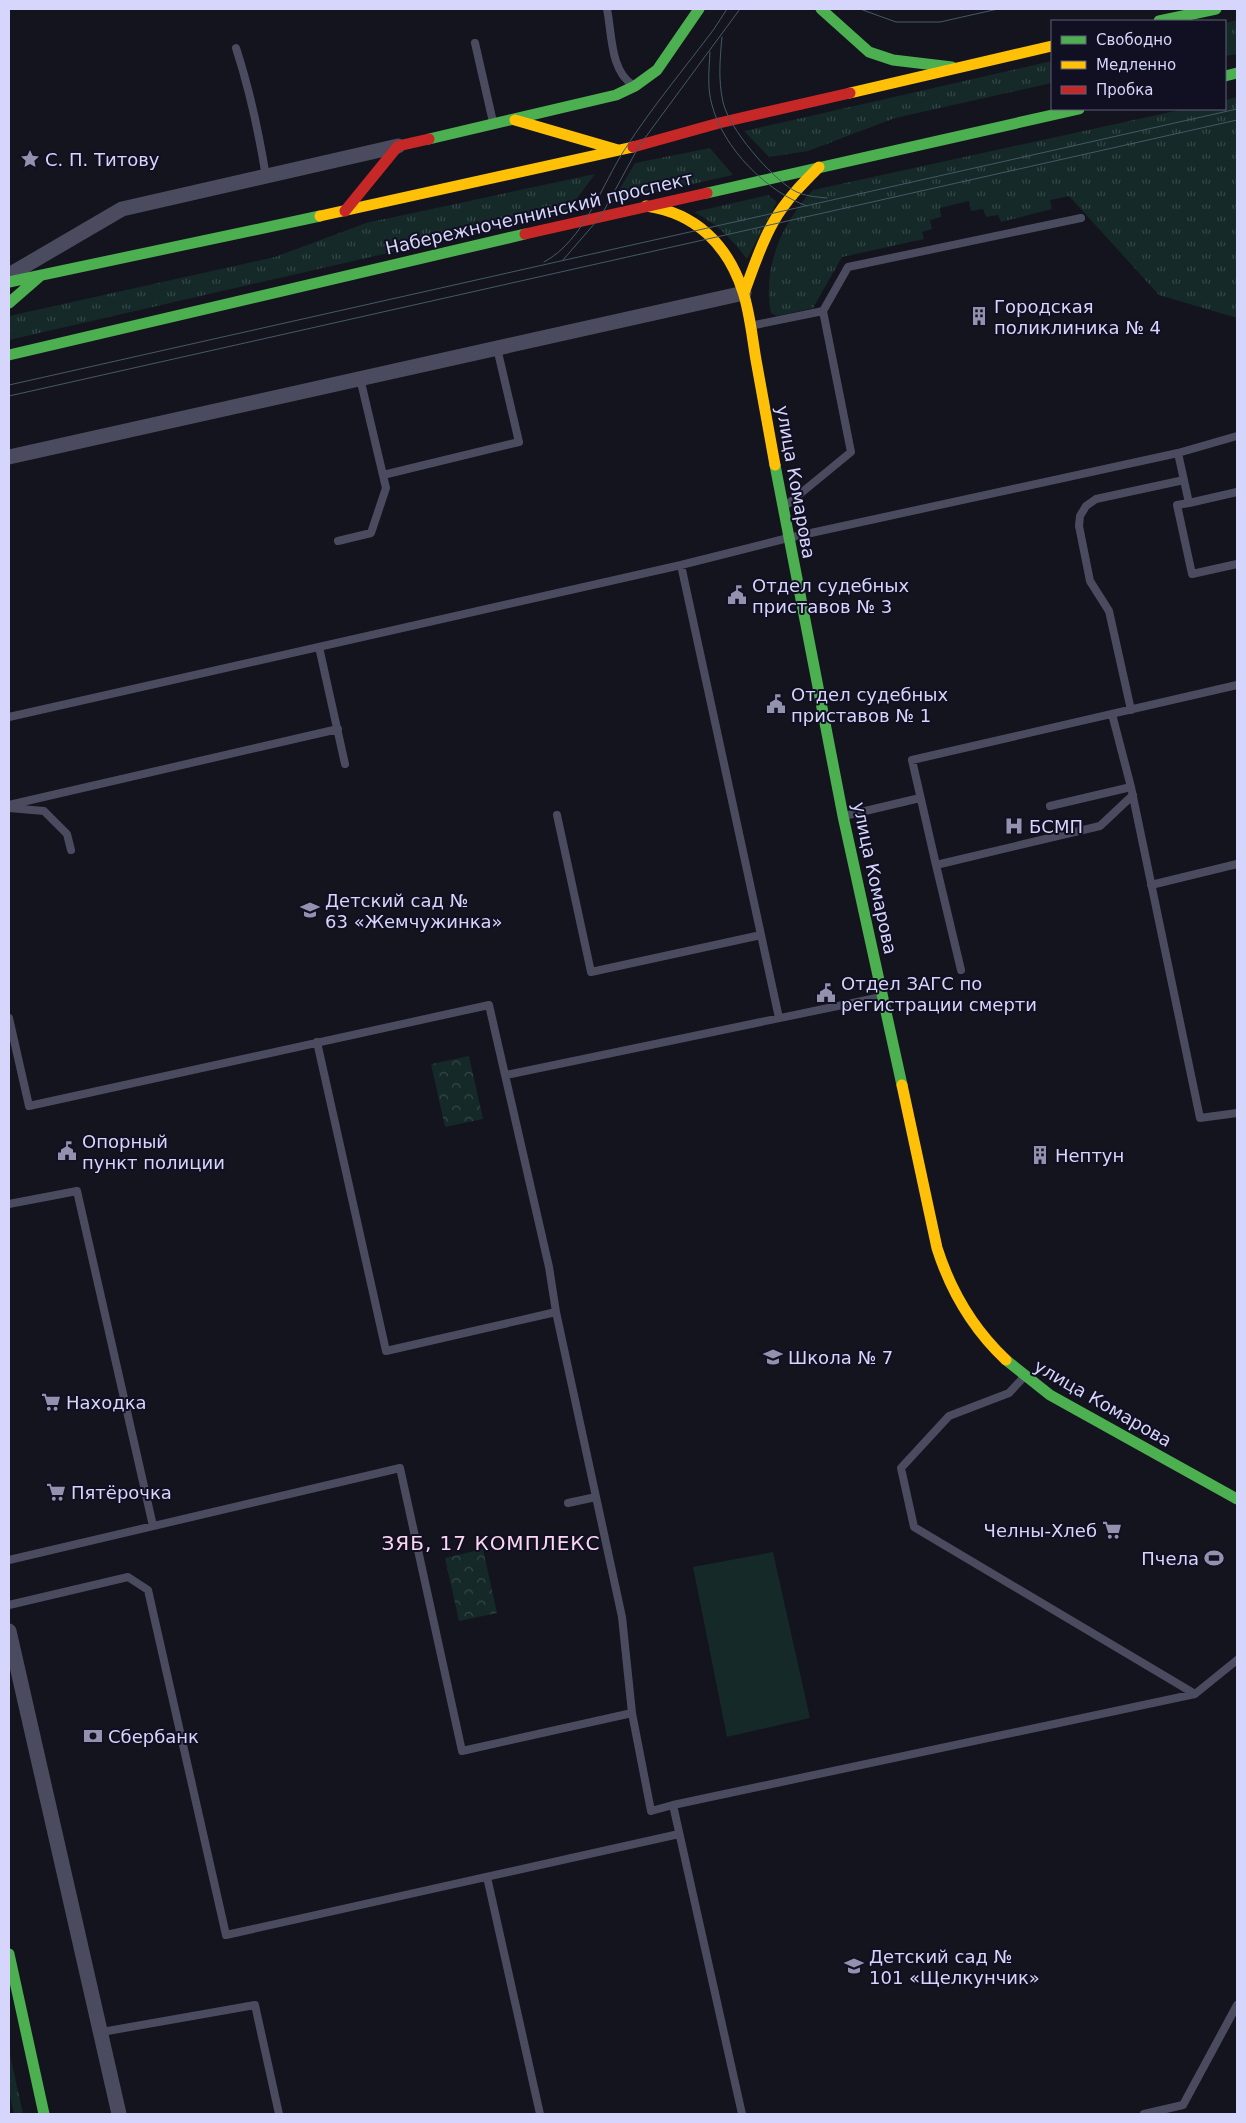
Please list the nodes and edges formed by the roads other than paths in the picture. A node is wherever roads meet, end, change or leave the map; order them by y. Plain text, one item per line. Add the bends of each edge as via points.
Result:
1 (607, 9) edge
2 (699, 9) edge
3 (821, 9) edge
4 (1216, 9) edge
5 (1177, 20) edge
6 (475, 43) dead end
7 (1051, 46) edge
8 (236, 48) dead end
9 (957, 67) junction
10 (635, 86) junction
11 (1075, 110) edge
12 (514, 119) junction
13 (493, 124) junction
14 (398, 146) junction
15 (618, 150) junction
16 (819, 167) junction
17 (266, 177) junction
18 (645, 206) junction
19 (344, 211) junction
20 (1081, 218) dead end
21 (9, 275) edge
22 (42, 275) junction
23 (9, 282) edge
24 (744, 293) junction
25 (9, 303) edge
26 (823, 311) junction
27 (750, 326) junction
28 (497, 348) junction
29 (10, 354) edge
30 (360, 378) junction
31 (1237, 436) edge
32 (1178, 454) junction
33 (9, 457) edge
34 (383, 475) junction
35 (1184, 480) junction
36 (1237, 492) edge
37 (1189, 503) junction
38 (783, 509) junction
39 (788, 538) junction
40 (338, 541) dead end
41 (1237, 564) edge
42 (681, 565) junction
43 (319, 647) junction
44 (1237, 685) edge
45 (1131, 710) junction
46 (1112, 714) junction
47 (9, 717) edge
48 (338, 729) junction
49 (345, 764) dead end
50 (1132, 791) junction
51 (920, 798) junction
52 (1050, 806) dead end
53 (9, 807) edge
54 (557, 815) dead end
55 (843, 816) junction
56 (71, 850) dead end
57 (936, 864) junction
58 (1237, 864) edge
59 (1152, 885) junction
60 (761, 935) junction
61 (961, 970) dead end
62 (882, 997) junction
63 (9, 1018) edge
64 (779, 1018) junction
65 (317, 1042) junction
66 (506, 1075) junction
67 (1237, 1112) edge
68 (9, 1204) edge
69 (556, 1312) junction
70 (1023, 1377) junction
71 (596, 1498) junction
72 (1237, 1499) edge
73 (568, 1503) dead end
74 (153, 1526) junction
75 (9, 1560) edge
76 (9, 1605) edge
77 (9, 1631) edge
78 (1237, 1660) edge
79 (1195, 1694) junction
80 (632, 1713) junction
81 (673, 1805) junction
82 (679, 1834) junction
83 (487, 1877) junction
84 (9, 1954) edge
85 (1237, 2005) edge
86 (102, 2032) junction
87 (44, 2114) edge
88 (119, 2114) edge
89 (279, 2114) edge
90 (540, 2114) edge
91 (742, 2114) edge
92 (1144, 2114) edge

1 - 10 lane via 617,66 624,78
2 - 10 main road via 657,70
3 - 9 main road via 869,52 893,60
4 - 5 main road
6 - 13 lane
7 - 9 main road
8 - 17 lane via 247,81
9 - 15 main road
10 - 12 main road via 616,94
11 - 16 main road, Набережночелнинский проспект
12 - 13 main road
12 - 15 main road
13 - 14 main road
14 - 17 street
14 - 19 main road
15 - 19 main road
16 - 18 main road, Набережночелнинский проспект
16 - 24 main road via 780,211
17 - 21 street via 122,208
18 - 24 main road, улица Комарова via 661,207 690,220 713,238 731,262
18 - 29 main road, Набережночелнинский проспект
19 - 22 main road
20 - 26 lane via 848,267
22 - 23 main road
22 - 25 main road
24 - 27 main road, улица Комарова
24 - 28 street
26 - 27 lane
26 - 38 lane via 850,452
27 - 38 main road, улица Комарова
28 - 30 street
28 - 34 lane via 520,442
30 - 33 street
30 - 34 lane
31 - 32 lane
32 - 35 lane
32 - 39 lane
34 - 40 lane via 386,488 371,533
35 - 37 lane
35 - 45 lane via 1096,499 1080,516 1090,581 1109,611
36 - 37 lane
37 - 41 lane via 1177,505 1192,574
38 - 39 main road, улица Комарова
39 - 42 lane
39 - 55 main road, улица Комарова
42 - 43 lane
42 - 60 lane
43 - 47 lane
43 - 48 lane
44 - 45 lane
45 - 46 lane
46 - 50 lane
46 - 51 lane via 912,760
48 - 49 lane
48 - 53 lane
50 - 52 lane
50 - 57 lane via 1100,826
50 - 59 lane
51 - 55 lane
51 - 57 lane
53 - 56 lane via 44,811 67,834
54 - 60 lane via 591,972
55 - 62 main road, улица Комарова
57 - 61 lane
58 - 59 lane
59 - 67 lane via 1200,1118
60 - 64 lane
62 - 64 lane
62 - 70 main road, улица Комарова via 944,1272 970,1321 993,1351
63 - 65 lane via 29,1106
64 - 66 lane
65 - 66 lane via 489,1005
65 - 69 lane via 386,1351
66 - 69 lane
68 - 74 lane via 76,1191
69 - 71 lane
70 - 72 main road, улица Комарова
70 - 79 lane via 1009,1393 949,1416 901,1468 914,1527
71 - 73 lane
71 - 80 lane via 622,1617
74 - 75 lane
74 - 80 lane via 400,1468 462,1751
76 - 83 lane via 128,1577 148,1590 226,1935
77 - 86 street
78 - 79 lane
79 - 81 lane
80 - 81 lane via 651,1811
81 - 82 lane
82 - 83 lane
82 - 91 lane
83 - 90 lane
84 - 87 main road
85 - 92 lane via 1184,2105
86 - 88 street
86 - 89 lane via 255,2005

